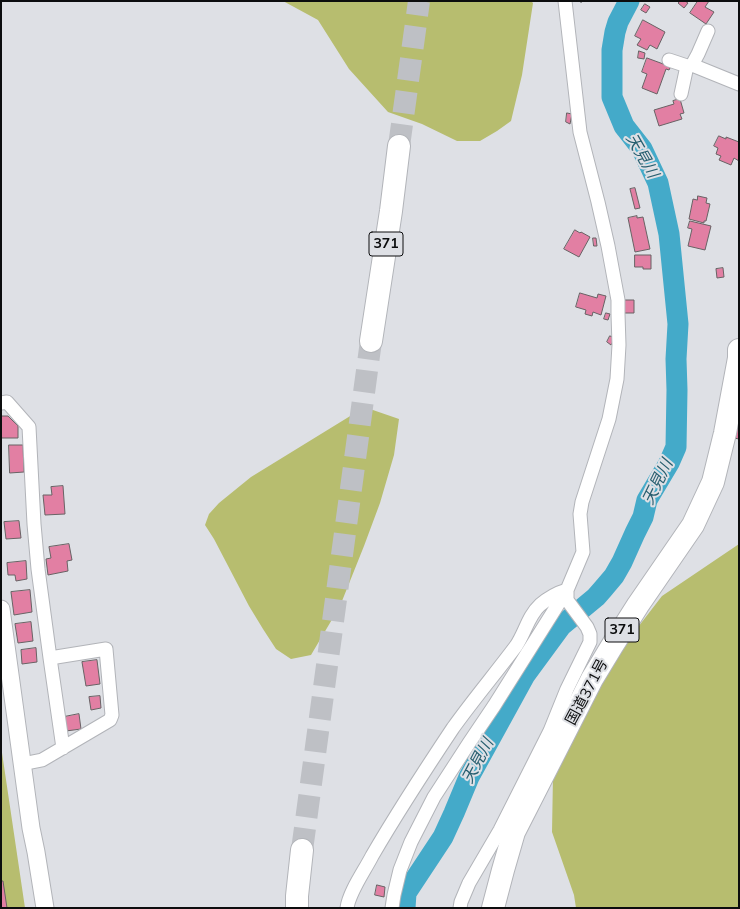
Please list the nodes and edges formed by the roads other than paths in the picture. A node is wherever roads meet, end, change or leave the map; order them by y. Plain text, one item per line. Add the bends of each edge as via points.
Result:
1 (565, 1) edge
2 (708, 31) dead end
3 (669, 60) dead end
4 (690, 66) junction
5 (739, 84) edge
6 (681, 94) dead end
7 (398, 146) tunnel mouth
8 (371, 341) tunnel mouth
9 (739, 350) edge
10 (1, 403) edge
11 (567, 595) junction
12 (1, 609) edge
13 (50, 658) junction
14 (63, 748) junction
15 (22, 764) junction
16 (302, 850) tunnel mouth
17 (45, 908) edge
18 (297, 908) edge
19 (348, 908) edge
20 (392, 908) edge
21 (460, 908) edge
22 (493, 908) edge

1 - 11 street via 580,132 608,246 618,300 619,345 617,379 609,419 582,502 580,514 583,552
2 - 4 street
3 - 4 street
4 - 5 street
4 - 6 street
7 - 8 highway, 371
9 - 22 highway, 国道371号 / 371 via 726,433 713,482 693,525 592,679 514,832
10 - 13 street via 6,402 29,427 38,569
11 - 19 street via 557,593 535,611 516,645 453,728 401,807 354,888
11 - 20 street via 434,797 400,870
11 - 21 street via 587,627 590,642 500,830 469,883
12 - 15 street
13 - 14 street
13 - 14 street via 106,649 112,715 110,720
14 - 15 street via 42,760
15 - 17 street
16 - 18 highway

